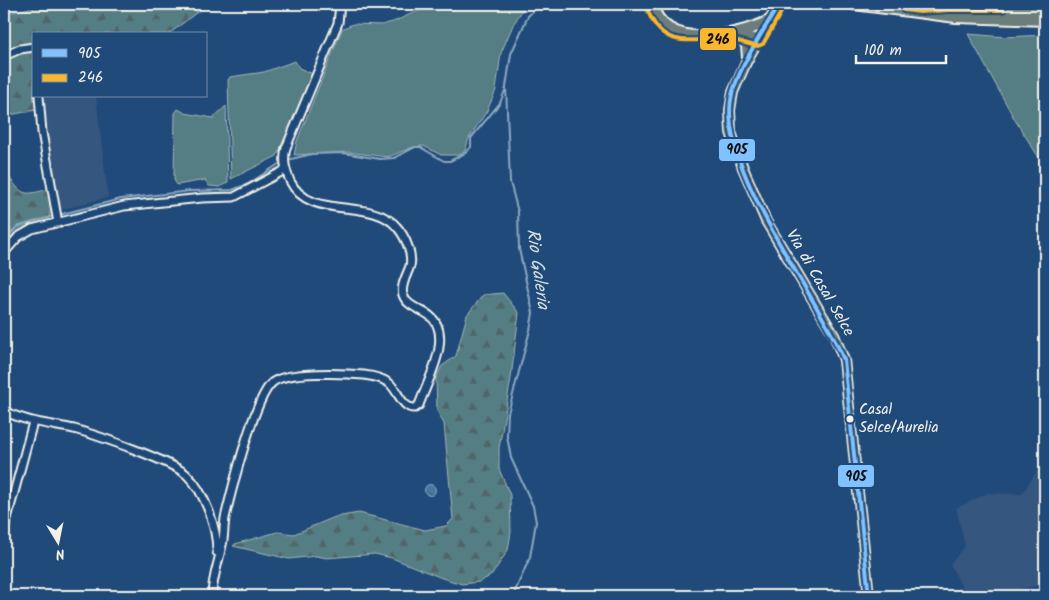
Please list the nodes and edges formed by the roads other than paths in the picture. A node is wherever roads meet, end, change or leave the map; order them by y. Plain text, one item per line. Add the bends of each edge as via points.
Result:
1 (340, 4) edge
2 (652, 4) edge
3 (780, 4) edge
4 (854, 4) edge
5 (905, 4) edge
6 (949, 4) edge
7 (1003, 4) edge
8 (920, 6) junction
9 (1045, 12) edge
10 (1045, 20) edge
11 (769, 21) junction
12 (738, 33) junction
13 (758, 40) junction
14 (32, 47) edge
15 (4, 56) edge
16 (748, 58) junction
17 (39, 98) edge
18 (284, 164) junction
19 (57, 217) junction
20 (4, 254) edge
21 (4, 411) edge
22 (33, 422) junction
23 (4, 530) edge
24 (219, 556) junction
25 (212, 596) edge
26 (869, 596) edge

1 - 18 street via 338,23 286,148
2 - 12 highway via 660,21 676,33 694,36
3 - 11 main road, Via di Casal Selce
4 - 10 highway via 956,17
5 - 8 highway
6 - 7 highway
6 - 8 highway
8 - 9 highway
11 - 12 highway
11 - 13 main road, Via di Casal Selce
12 - 13 highway via 753,33
12 - 16 highway via 747,45
13 - 16 main road, Via di Casal Selce
14 - 15 street
16 - 26 main road, Via di Casal Selce via 733,92 731,132 766,221 834,335 844,360
17 - 19 street
18 - 19 street via 234,197 133,205
18 - 24 street via 294,189 306,200 380,216 395,225 410,256 402,288 404,296 409,304 433,319 439,332 439,349 419,405 415,408 406,406 387,382 366,375 293,376 270,385 262,397 241,458
19 - 20 street via 22,233
21 - 22 street
22 - 23 street
22 - 24 street via 90,434 183,471 201,497 215,532
24 - 25 street

